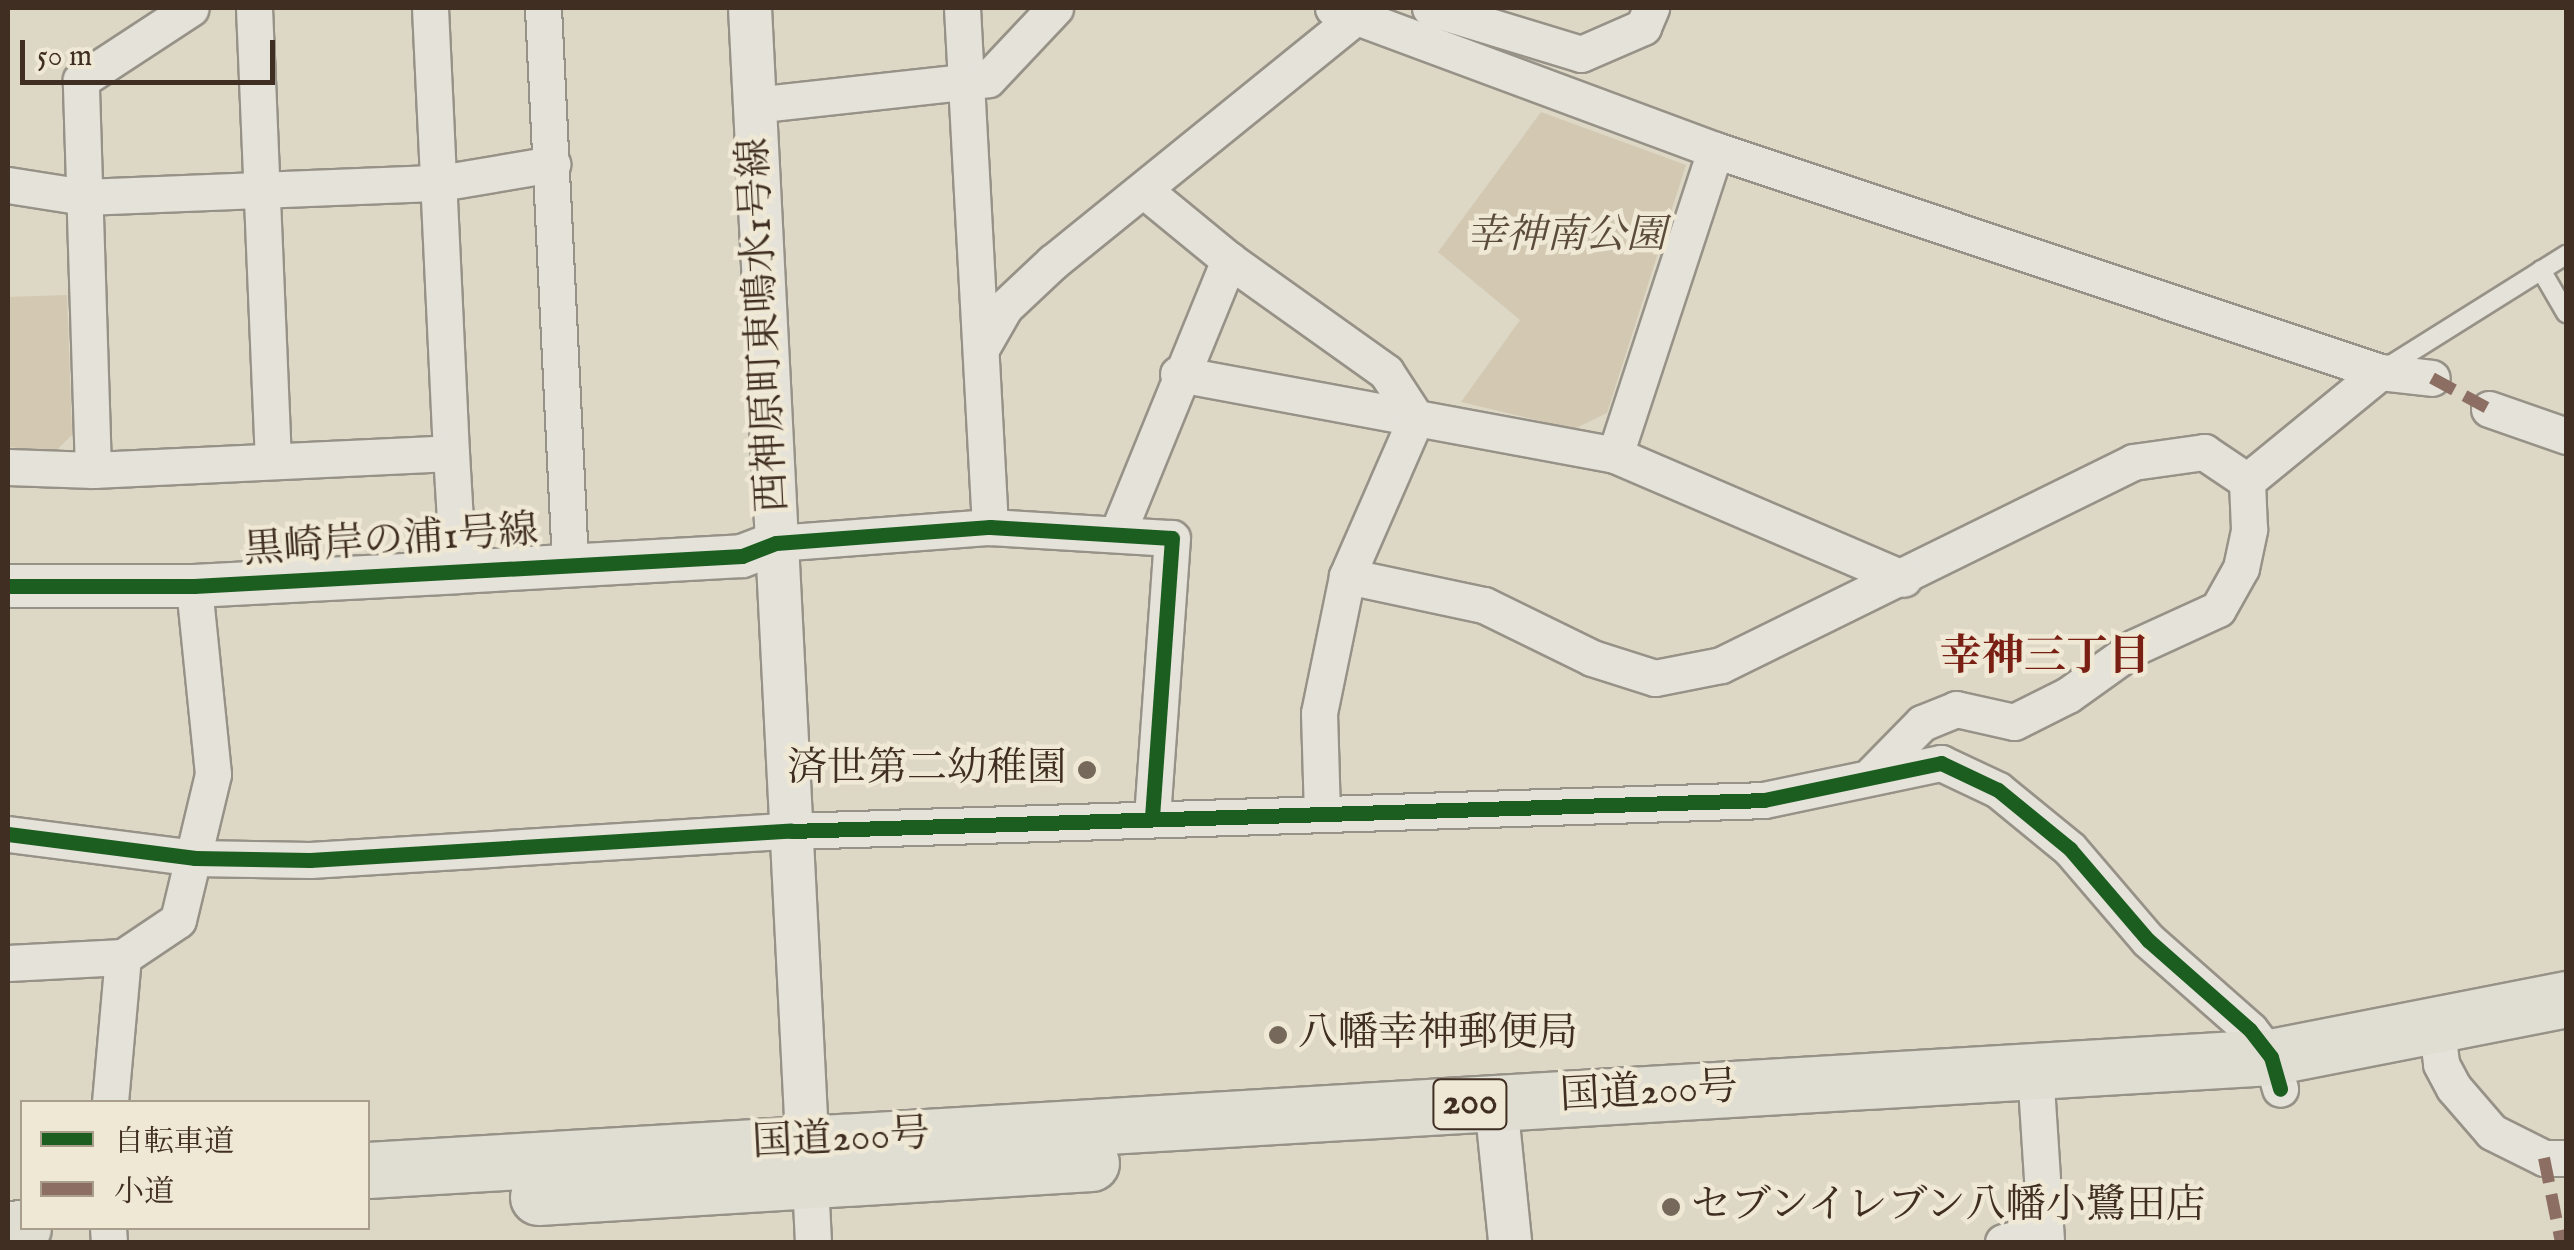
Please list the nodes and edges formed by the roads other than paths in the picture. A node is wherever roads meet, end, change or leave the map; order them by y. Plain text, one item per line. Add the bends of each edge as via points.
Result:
1 (192, 8) edge
2 (254, 8) edge
3 (430, 8) edge
4 (542, 8) edge
5 (750, 8) edge
6 (962, 8) edge
7 (1055, 8) edge
8 (1430, 8) edge
9 (1652, 8) edge
10 (1353, 11) edge
11 (964, 84) junction
12 (754, 104) junction
13 (1715, 150) junction
14 (552, 164) junction
15 (440, 184) junction
16 (8, 185) edge
17 (258, 189) junction
18 (1145, 190) junction
19 (84, 197) junction
20 (2566, 255) edge
21 (1229, 260) junction
22 (2541, 270) junction
23 (2566, 313) edge
24 (982, 348) junction
25 (2380, 372) junction
26 (1178, 374) junction
27 (2432, 378) dead end
28 (2489, 409) dead end
29 (1416, 418) junction
30 (2566, 436) edge
31 (451, 454) junction
32 (1615, 455) junction
33 (273, 461) junction
34 (8, 467) edge
35 (93, 470) junction
36 (2247, 481) junction
37 (990, 527) junction
38 (1118, 532) junction
39 (776, 543) junction
40 (570, 563) junction
41 (458, 572) junction
42 (1348, 576) junction
43 (1904, 578) junction
44 (8, 586) edge
45 (194, 586) junction
46 (1873, 773) junction
47 (1322, 814) junction
48 (1152, 818) junction
49 (791, 831) junction
50 (8, 834) edge
51 (196, 858) junction
52 (123, 956) junction
53 (8, 964) edge
54 (2566, 999) edge
55 (2566, 1034) edge
56 (2439, 1047) junction
57 (2276, 1073) junction
58 (2037, 1088) junction
59 (110, 1100) edge
60 (1496, 1120) junction
61 (2566, 1158) edge
62 (808, 1161) junction
63 (370, 1170) edge
64 (370, 1207) edge
65 (2044, 1237) edge
66 (813, 1242) edge
67 (1510, 1242) edge
68 (2003, 1242) edge

1 - 19 street via 82,80
2 - 17 street
3 - 15 street
4 - 14 street
5 - 12 street, 西神原町東鳴水1号線
6 - 11 street
7 - 11 street via 988,80
8 - 9 street via 1581,54 1643,27
10 - 13 street
10 - 18 street
11 - 12 street
11 - 24 street
12 - 39 street, 西神原町東鳴水1号線
13 - 25 street
13 - 32 street
14 - 15 street
14 - 40 street
15 - 17 street
15 - 31 street
16 - 19 street
17 - 19 street
17 - 33 street
18 - 21 street
18 - 24 street via 1005,307
19 - 35 street
20 - 22 lane
21 - 26 street
21 - 29 street via 1386,372
22 - 23 lane
22 - 25 lane
24 - 37 street
25 - 27 street
25 - 36 street
26 - 29 street
26 - 38 street
28 - 30 street
29 - 32 street
29 - 42 street
31 - 33 street
31 - 41 street
32 - 43 street
33 - 35 street
34 - 35 street
36 - 43 street via 2204,452 2133,462
36 - 46 street via 2241,568 2218,610 2135,647 2068,696 2014,722 1956,709 1922,724
37 - 38 street
37 - 39 street
38 - 48 street via 1172,538
39 - 40 street, 黒崎岸の浦1号線 via 742,556
39 - 49 street, 西神原町東鳴水1号線
40 - 41 street, 黒崎岸の浦1号線
41 - 45 street, 黒崎岸の浦1号線
42 - 43 street via 1484,605 1592,658 1655,678 1720,665
42 - 47 street via 1319,714
44 - 45 street, 黒崎岸の浦1号線
45 - 51 street via 212,774
46 - 47 street via 1764,800
46 - 57 street via 1942,763 1998,790 2070,849 2148,940 2250,1030
47 - 48 street
48 - 49 street
49 - 51 street via 310,860
49 - 62 street, 西神原町東鳴水1号線
50 - 51 street
51 - 52 street via 178,920
52 - 53 street
52 - 59 street
54 - 56 highway, 国道200号 / 200
55 - 56 highway, 国道200号 / 200
56 - 57 highway, 国道200号 / 200
56 - 61 street via 2492,1132 2544,1158
57 - 58 highway, 国道200号 / 200
58 - 60 highway, 国道200号 / 200
58 - 65 street
60 - 62 highway, 国道200号 / 200
60 - 67 street
62 - 63 highway, 国道200号 / 200
62 - 64 highway, 国道200号 / 200
62 - 66 street
65 - 68 street

